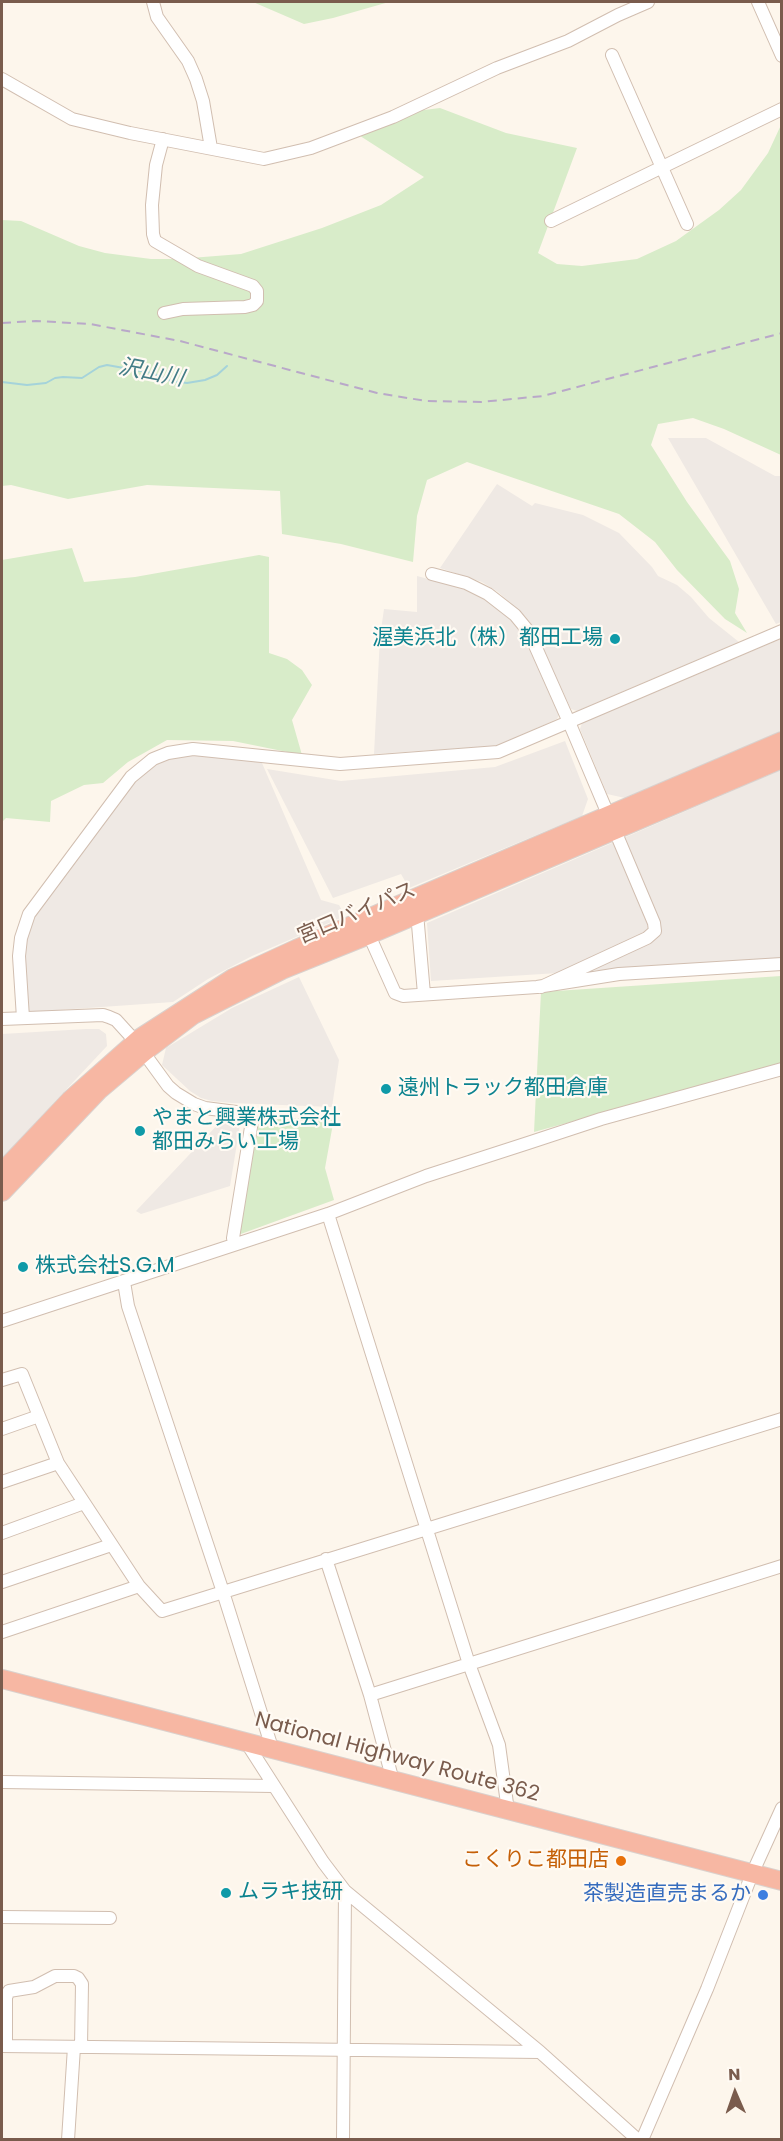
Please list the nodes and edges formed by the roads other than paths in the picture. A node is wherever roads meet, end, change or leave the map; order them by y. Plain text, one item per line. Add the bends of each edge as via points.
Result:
1 (153, 2) edge
2 (622, 2) edge
3 (648, 2) edge
4 (763, 3) edge
5 (618, 15) junction
6 (612, 55) dead end
7 (782, 56) edge
8 (2, 79) edge
9 (782, 109) edge
10 (163, 139) junction
11 (211, 148) junction
12 (662, 167) junction
13 (551, 221) dead end
14 (687, 224) dead end
15 (164, 313) dead end
16 (432, 574) dead end
17 (782, 631) edge
18 (569, 722) junction
19 (782, 741) edge
20 (782, 759) edge
21 (611, 823) junction
22 (417, 914) junction
23 (369, 934) junction
24 (782, 964) edge
25 (541, 987) junction
26 (424, 994) junction
27 (23, 1018) junction
28 (2, 1019) edge
29 (140, 1047) junction
30 (782, 1069) edge
31 (2, 1172) edge
32 (2, 1192) edge
33 (328, 1214) junction
34 (235, 1244) junction
35 (124, 1281) junction
36 (2, 1321) edge
37 (2, 1380) edge
38 (39, 1416) junction
39 (782, 1419) edge
40 (2, 1429) edge
41 (58, 1463) junction
42 (2, 1482) edge
43 (84, 1503) junction
44 (427, 1530) junction
45 (2, 1533) edge
46 (111, 1545) junction
47 (326, 1559) junction
48 (782, 1566) edge
49 (2, 1582) edge
50 (139, 1587) junction
51 (223, 1592) junction
52 (2, 1632) edge
53 (469, 1664) junction
54 (2, 1679) edge
55 (370, 1695) junction
56 (246, 1742) junction
57 (273, 1751) junction
58 (393, 1781) junction
59 (2, 1782) edge
60 (273, 1786) junction
61 (782, 1808) edge
62 (508, 1811) junction
63 (752, 1874) junction
64 (782, 1881) edge
65 (345, 1892) junction
66 (2, 1917) edge
67 (110, 1918) dead end
68 (4, 2046) edge
69 (78, 2047) junction
70 (344, 2049) junction
71 (540, 2052) junction
72 (68, 2139) edge
73 (343, 2139) edge
74 (640, 2139) edge

1 - 11 street via 157,17 196,79
2 - 5 street
3 - 5 street
4 - 7 street
5 - 11 street via 568,42 523,57 393,117 311,148 264,159
6 - 12 street
8 - 10 street via 72,119
9 - 12 street
10 - 11 street
10 - 15 street via 152,205 155,241 198,266 253,286 257,301 245,307
12 - 13 street
12 - 14 street
16 - 18 street via 473,586 515,615 534,642
17 - 18 street
18 - 21 street
18 - 27 street via 498,752 340,764 193,749 153,759 131,777 29,914 19,956
19 - 21 highway, 宮口バイパス
20 - 21 highway, 宮口バイパス
21 - 22 highway, 宮口バイパス
21 - 25 street via 655,931
21 - 29 highway, 宮口バイパス via 233,978 189,1004
22 - 23 highway, 宮口バイパス
22 - 26 street
23 - 26 street via 395,993
23 - 29 highway, 宮口バイパス via 275,973
24 - 25 street via 619,974
25 - 26 street
27 - 28 street
27 - 29 street via 103,1015 116,1020
29 - 31 highway, 宮口バイパス via 70,1100
29 - 32 highway, 宮口バイパス
29 - 34 street via 168,1086 186,1100 205,1108 250,1116
30 - 33 street via 583,1125 426,1176
33 - 34 street
33 - 44 street
34 - 35 street
35 - 36 street
35 - 51 street via 128,1306
37 - 38 street via 22,1374
38 - 40 street
38 - 41 street
39 - 44 street
41 - 42 street
41 - 43 street
43 - 45 street
43 - 46 street
44 - 47 street
44 - 53 street
46 - 49 street
46 - 50 street
47 - 51 street
47 - 55 street
48 - 53 street
50 - 51 street via 162,1611
50 - 52 street
51 - 57 street
53 - 55 street
53 - 62 street via 499,1745
54 - 56 highway, National Highway Route 362
55 - 58 street
56 - 57 highway, National Highway Route 362
56 - 60 street
57 - 58 highway, National Highway Route 362
58 - 62 highway, National Highway Route 362
59 - 60 street
60 - 65 street
61 - 63 street
62 - 63 highway, National Highway Route 362
63 - 64 highway, National Highway Route 362
63 - 74 street via 707,1989
65 - 70 street
65 - 71 street
66 - 67 street
68 - 69 street
68 - 69 street via 9,1991 34,1987 55,1976 74,1976 82,1984
69 - 70 street
69 - 72 street
70 - 71 street
70 - 73 street
71 - 74 street

